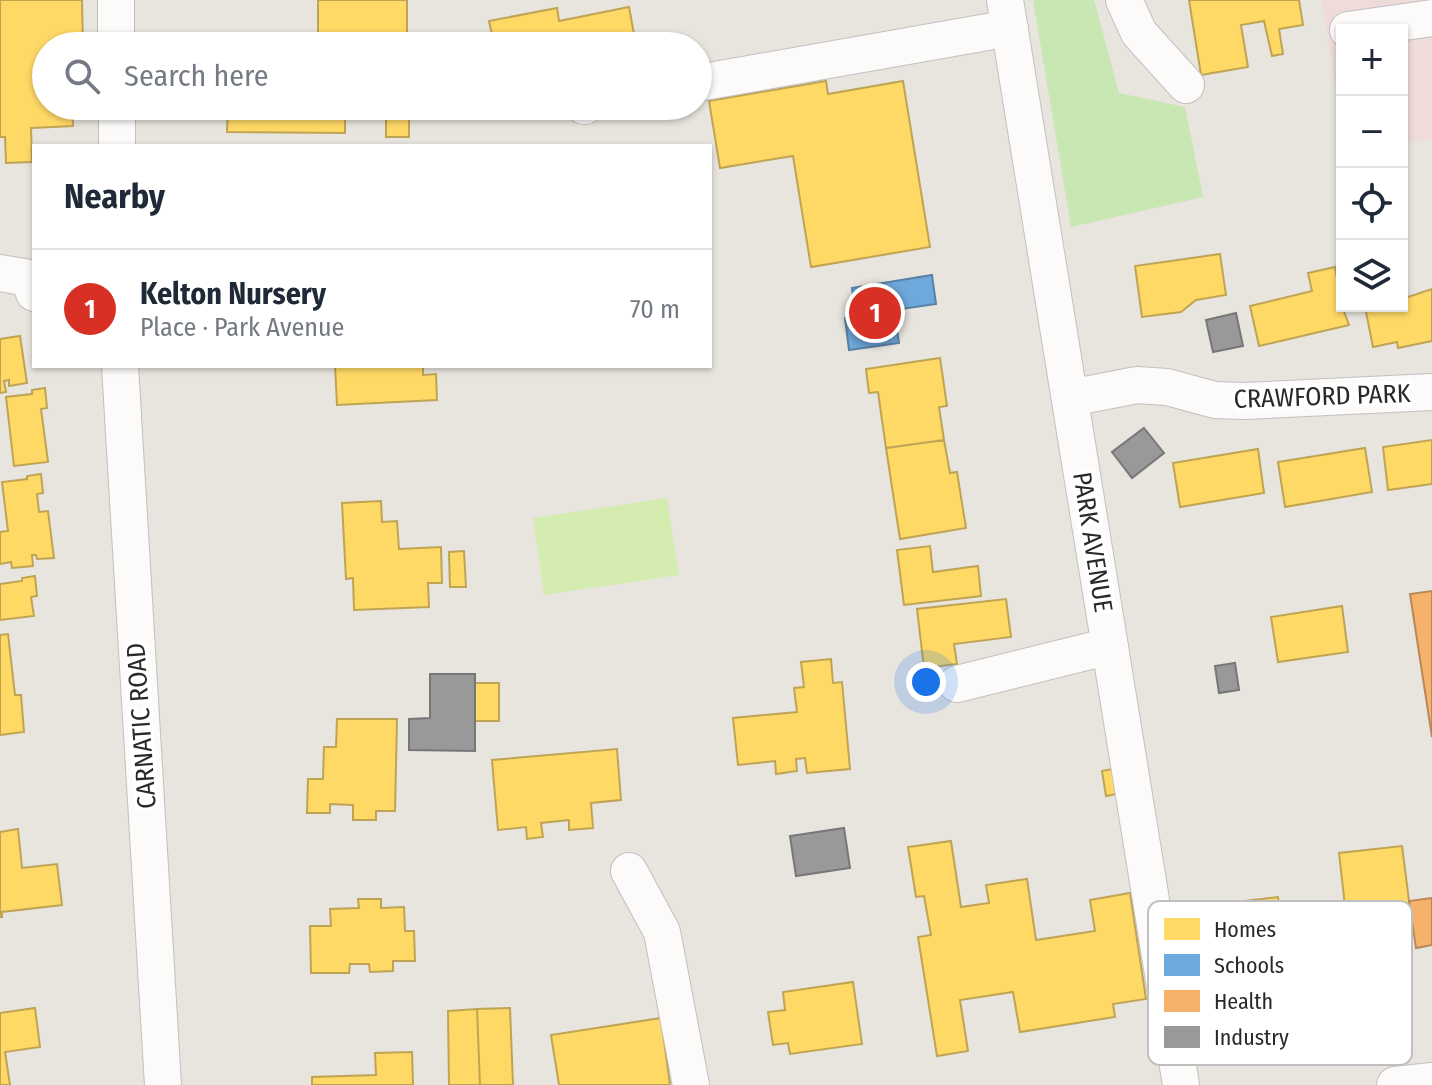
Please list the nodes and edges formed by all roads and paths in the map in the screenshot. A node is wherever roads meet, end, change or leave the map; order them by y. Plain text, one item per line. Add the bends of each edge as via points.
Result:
1 (116, 0) edge
2 (1124, 0) edge
3 (1340, 0) edge
4 (1007, 14) edge
5 (1432, 18) edge
6 (1345, 24) edge
7 (1389, 24) edge
8 (116, 32) edge
9 (712, 80) edge
10 (1186, 85) dead end
11 (117, 120) edge
12 (117, 144) edge
13 (0, 273) edge
14 (32, 287) edge
15 (120, 368) edge
16 (1432, 392) edge
17 (1070, 398) junction
18 (1110, 646) junction
19 (957, 684) dead end
20 (629, 871) dead end
21 (1151, 901) edge
22 (1178, 1065) edge
23 (1432, 1081) edge
24 (163, 1085) edge
25 (691, 1085) edge
26 (1181, 1085) edge
27 (1395, 1085) edge

1 - 8 street
2 - 10 street via 1139,33
3 - 6 street
4 - 9 street
4 - 17 street, PARK AVENUE
5 - 7 street
11 - 12 street
13 - 14 street via 29,278
15 - 24 street, CARNATIC ROAD
16 - 17 street, CRAWFORD PARK via 1245,401 1137,385
17 - 18 street, PARK AVENUE
18 - 19 street
18 - 21 street, PARK AVENUE
20 - 25 street via 662,932
22 - 26 street, PARK AVENUE
23 - 27 street

